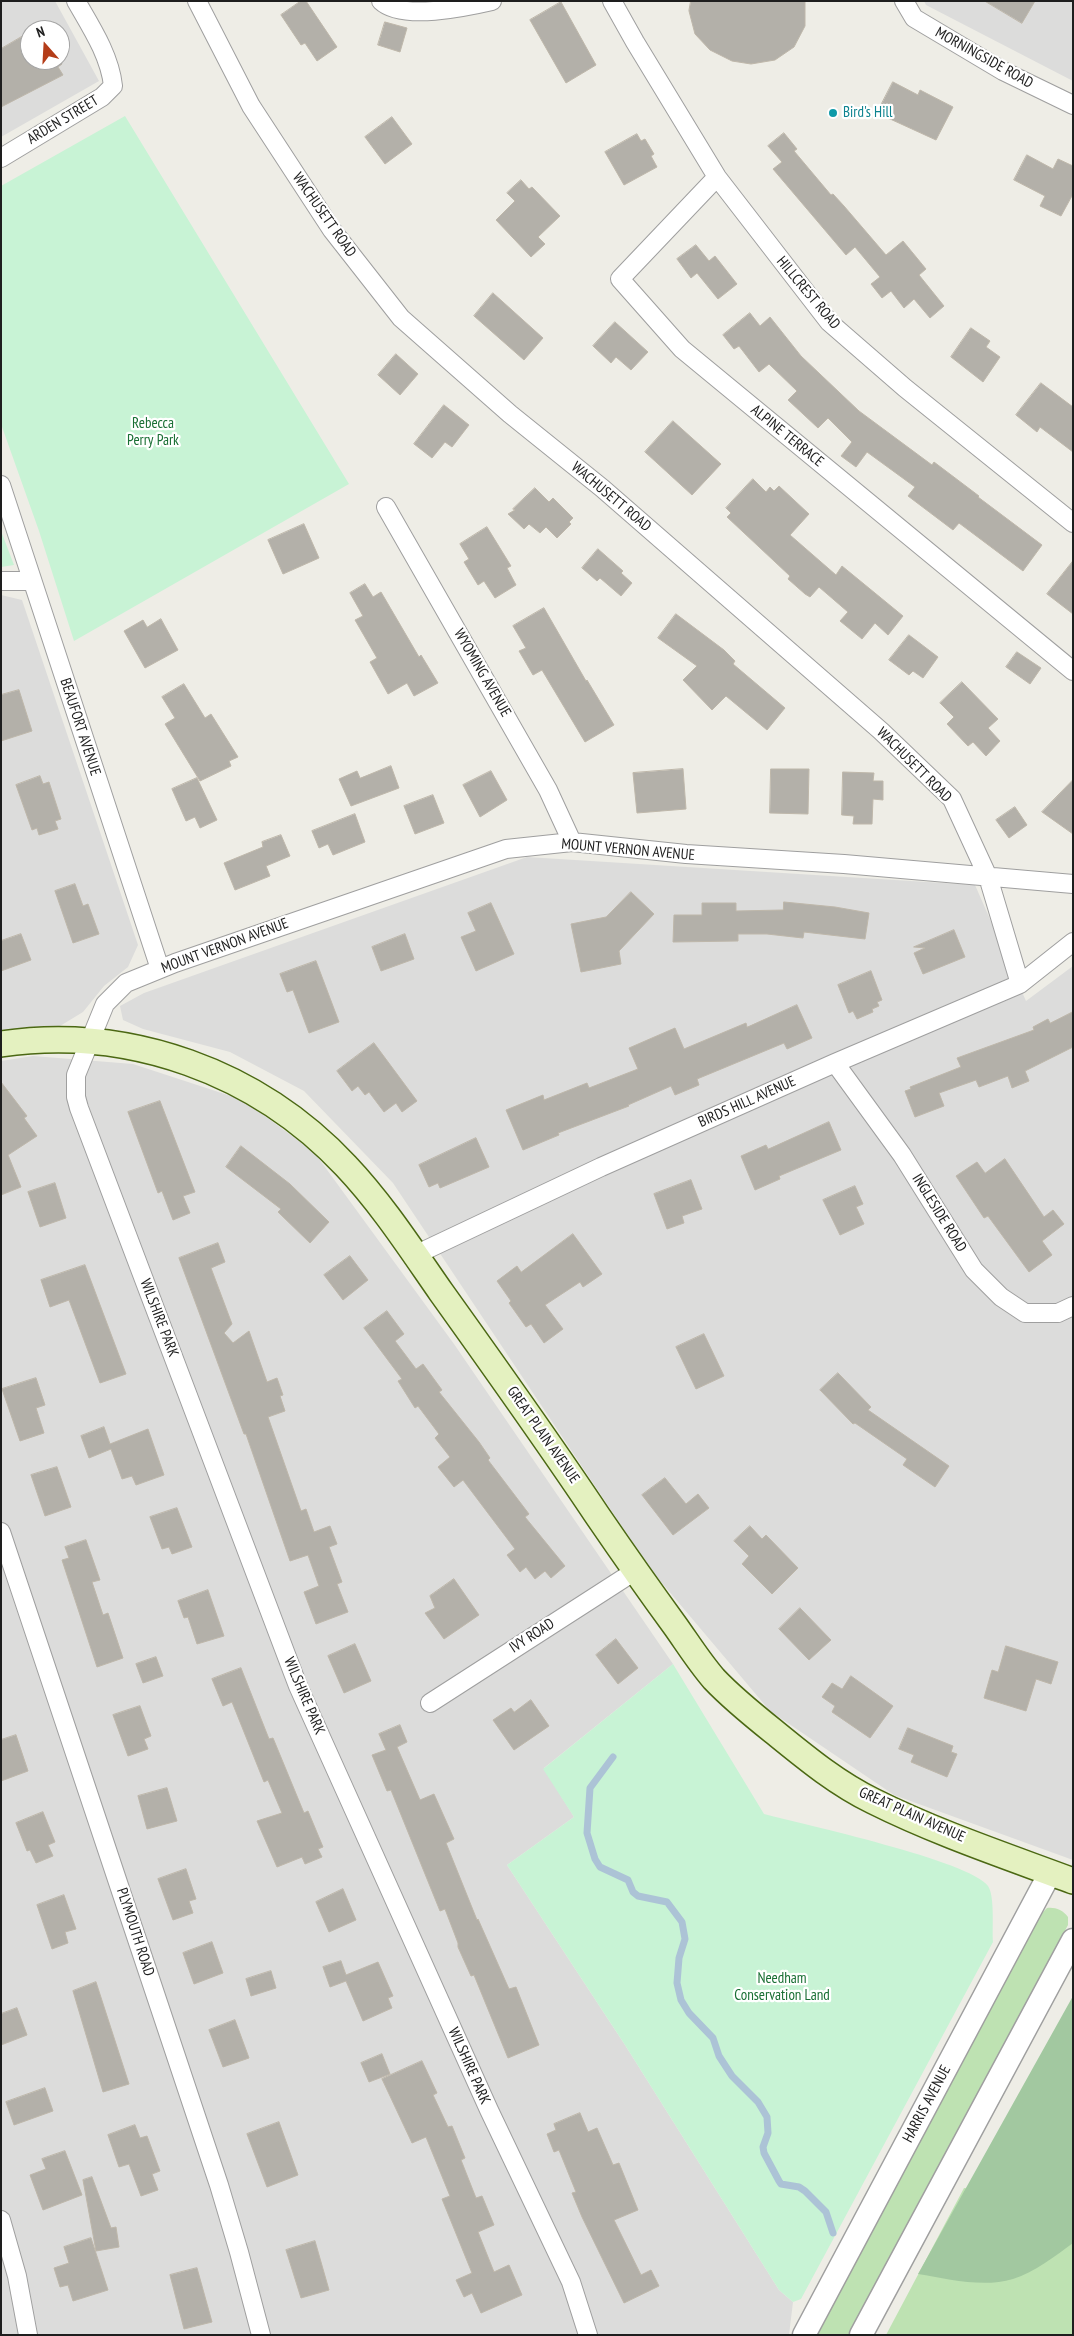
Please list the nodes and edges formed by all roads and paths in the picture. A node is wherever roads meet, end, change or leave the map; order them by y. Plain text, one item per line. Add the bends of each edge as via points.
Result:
1 (76, 1) edge
2 (197, 1) edge
3 (381, 1) edge
4 (492, 1) edge
5 (612, 1) edge
6 (904, 1) edge
7 (1073, 105) edge
8 (1, 158) edge
9 (717, 177) junction
10 (1, 485) edge
11 (386, 507) dead end
12 (1073, 524) edge
13 (1, 581) edge
14 (32, 581) junction
15 (1073, 671) edge
16 (572, 842) junction
17 (988, 877) junction
18 (1073, 884) edge
19 (1073, 942) edge
20 (160, 969) junction
21 (1020, 984) junction
22 (88, 1041) junction
23 (1, 1044) edge
24 (835, 1063) junction
25 (415, 1255) junction
26 (1073, 1306) edge
27 (1, 1532) edge
28 (635, 1571) junction
29 (430, 1703) dead end
30 (1062, 1877) edge
31 (1073, 1940) edge
32 (1, 2220) edge
33 (28, 2335) edge
34 (261, 2335) edge
35 (588, 2335) edge
36 (804, 2335) edge
37 (861, 2335) edge

1 - 8 street, ARDEN STREET via 96,36 112,74 113,86 102,97
2 - 17 street, WACHUSETT ROAD via 251,106 332,230 401,318 510,414 602,488 888,738 952,799
3 - 4 street via 395,9 443,12
5 - 9 street, HILLCREST ROAD
6 - 7 street, MORNINGSIDE ROAD via 914,18 1003,71
9 - 12 street, HILLCREST ROAD via 829,322
9 - 15 street, ALPINE TERRACE via 620,279 682,349
10 - 14 street, BEAUFORT AVENUE
11 - 16 street, WYOMING AVENUE via 539,774
13 - 14 street
14 - 20 street, BEAUFORT AVENUE
16 - 17 street, MOUNT VERNON AVENUE
16 - 20 street, MOUNT VERNON AVENUE via 506,848
17 - 18 street, MOUNT VERNON AVENUE
17 - 21 street, WACHUSETT ROAD
19 - 21 street, BIRDS HILL AVENUE
20 - 22 street, MOUNT VERNON AVENUE via 126,984 110,996
21 - 24 street, BIRDS HILL AVENUE
22 - 23 main road, GREAT PLAIN AVENUE via 43,1040
22 - 25 main road, GREAT PLAIN AVENUE via 166,1055 215,1072 262,1097 311,1132 349,1168
22 - 35 street, WILSHIRE PARK via 76,1074 79,1108 298,1686 489,2110 571,2282
24 - 25 street, BIRDS HILL AVENUE via 601,1167
24 - 26 street, INGLESIDE ROAD via 902,1155 974,1270 1001,1297 1025,1313 1058,1313
25 - 28 main road, GREAT PLAIN AVENUE via 541,1431
27 - 34 street, PLYMOUTH ROAD via 222,2194
28 - 29 street, IVY ROAD
28 - 30 main road, GREAT PLAIN AVENUE via 715,1680 817,1767 872,1800
30 - 36 street, HARRIS AVENUE
31 - 37 street
32 - 33 street

